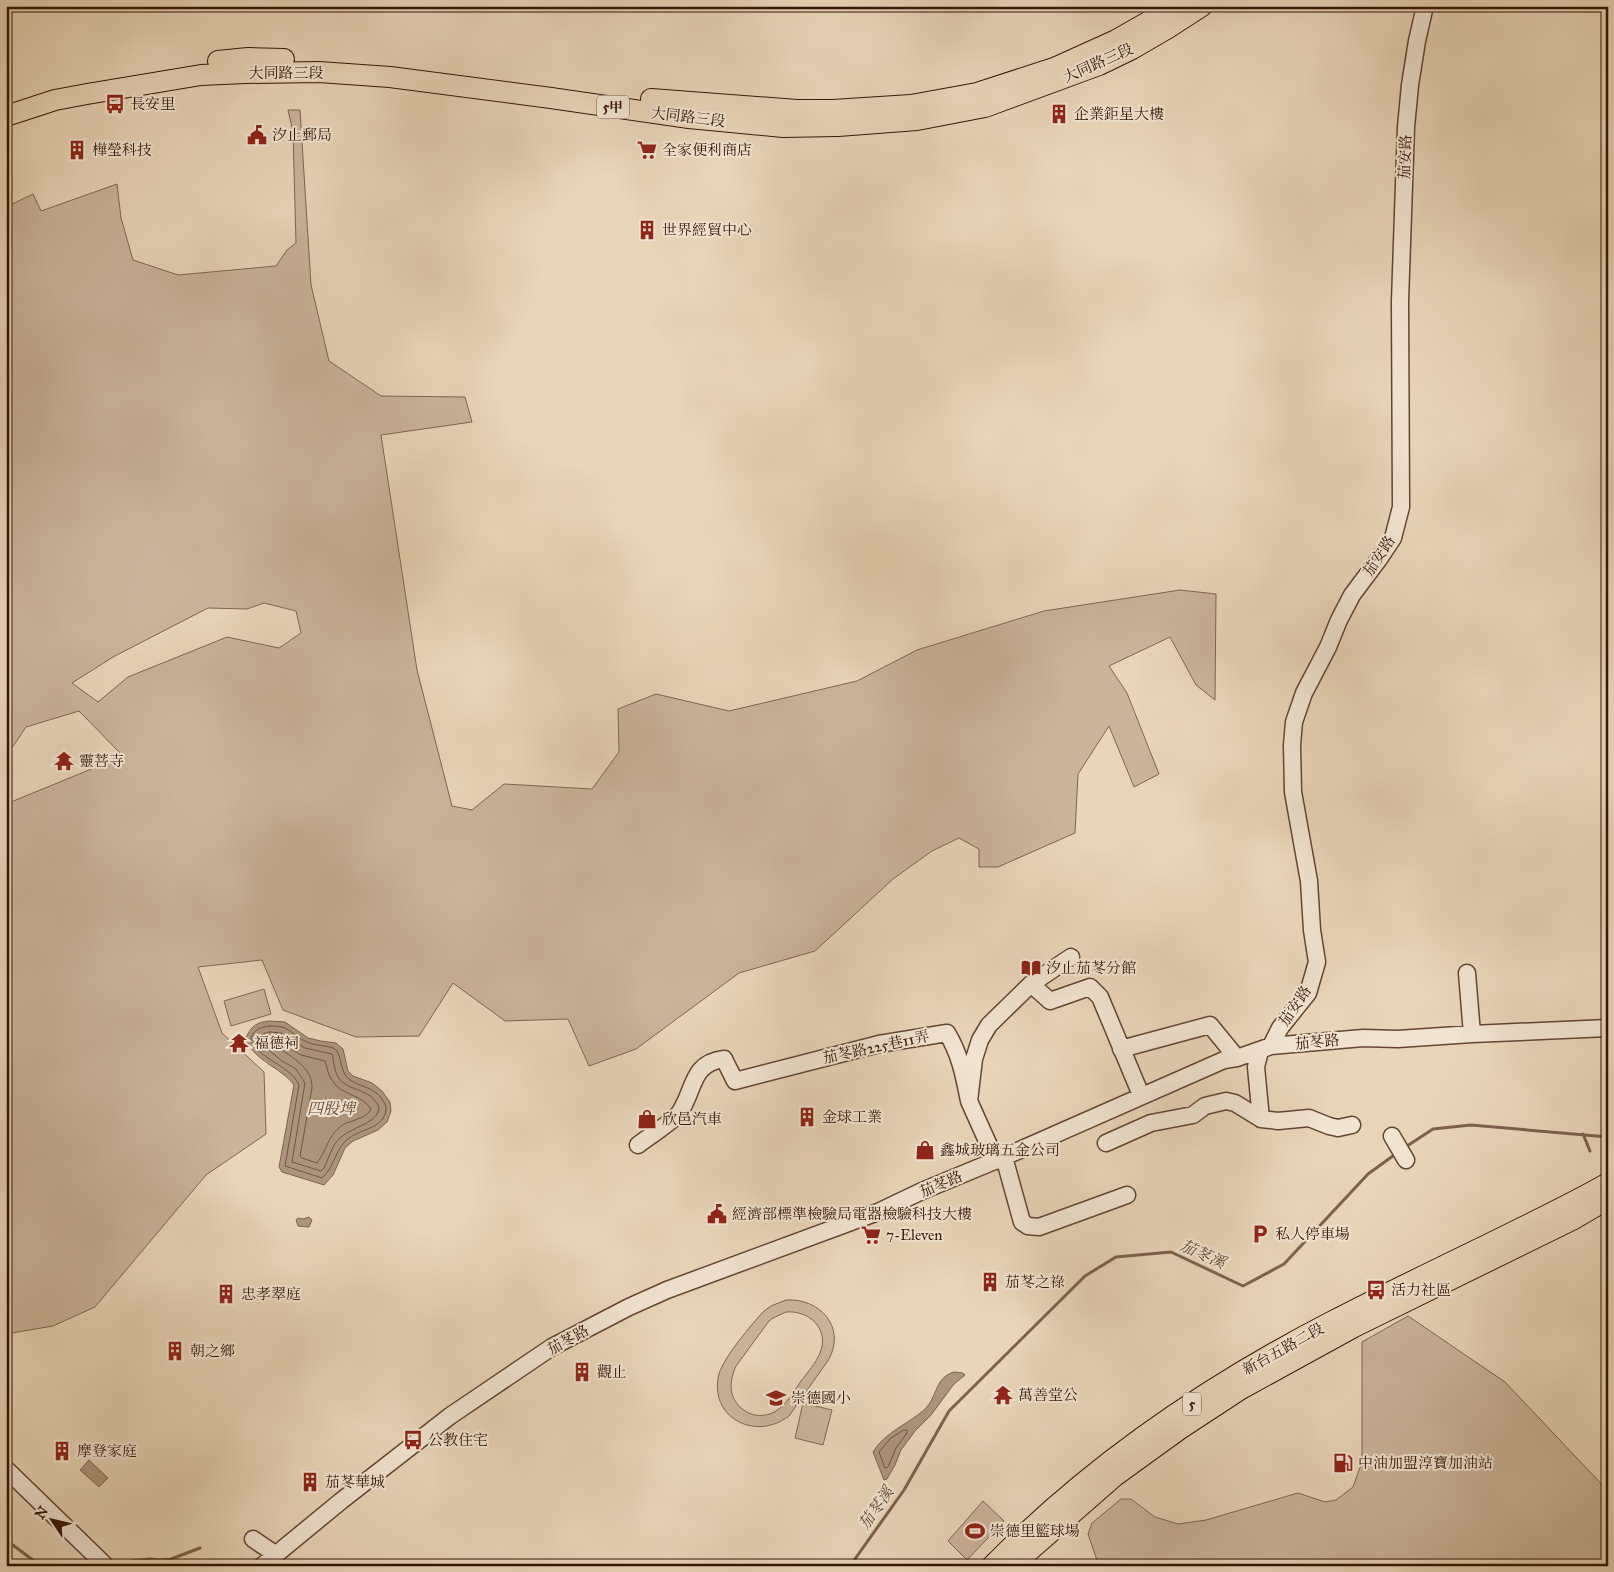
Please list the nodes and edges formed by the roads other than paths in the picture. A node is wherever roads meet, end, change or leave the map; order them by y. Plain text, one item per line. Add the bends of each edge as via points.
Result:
1 (1176, 6) edge
2 (1202, 6) edge
3 (1425, 6) edge
4 (6, 104) edge
5 (6, 116) edge
6 (1071, 957) dead end
7 (1467, 973) dead end
8 (1031, 984) junction
9 (1608, 1028) edge
10 (1472, 1034) junction
11 (1121, 1049) junction
12 (1266, 1049) junction
13 (1237, 1058) junction
14 (1141, 1095) junction
15 (968, 1101) junction
16 (1261, 1119) junction
17 (1352, 1125) dead end
18 (1392, 1136) dead end
19 (1106, 1143) dead end
20 (638, 1145) dead end
21 (1000, 1159) junction
22 (1406, 1160) dead end
23 (1608, 1183) edge
24 (1127, 1195) dead end
25 (1608, 1199) edge
26 (6, 1469) edge
27 (253, 1539) dead end
28 (275, 1554) junction
29 (106, 1566) edge
30 (262, 1566) edge
31 (992, 1566) edge
32 (1012, 1566) edge

1 - 4 main road, 大同路三段 / 5甲 via 1116,40 1054,68 977,93 911,105 797,110 660,101 391,64 248,58 105,78 52,89
2 - 5 main road, 大同路三段 / 5甲 via 1132,49 1091,68 985,107 917,120 783,126 690,118 390,77 319,72 201,75 55,100
3 - 12 street, 茄安路 via 1406,127 1400,301 1402,507 1393,538 1352,595 1304,693 1294,722 1294,792 1309,881 1317,962 1308,993
6 - 8 street
7 - 10 street
8 - 11 street via 1050,1001 1090,987 1100,997
8 - 15 street via 989,1025 980,1040
9 - 10 street, 茄苳路
10 - 12 street, 茄苳路 via 1363,1038
11 - 13 street via 1210,1025
11 - 14 street
12 - 13 street, 茄苳路
12 - 16 street via 1256,1066
13 - 14 street, 茄苳路 via 1224,1060
14 - 21 street, 茄苳路
15 - 20 street, 茄苳路225巷11弄 via 960,1059 947,1033 879,1044 735,1081 724,1059 714,1060 701,1068 680,1113
15 - 21 street
16 - 17 street via 1309,1118 1338,1128
16 - 19 street via 1226,1101 1206,1106 1193,1115 1151,1123
18 - 22 street
21 - 24 street via 1022,1222 1028,1226 1039,1227
21 - 28 street, 茄苳路 via 878,1212 667,1290 552,1347 450,1416
23 - 31 main road, 新台五路二段 / 5 via 1330,1322 1238,1374 1138,1439 1084,1482
25 - 32 main road, 新台五路二段 / 5 via 1572,1220 1354,1327 1241,1390 1115,1476
26 - 29 street
27 - 28 street
28 - 30 street, 茄苳路

